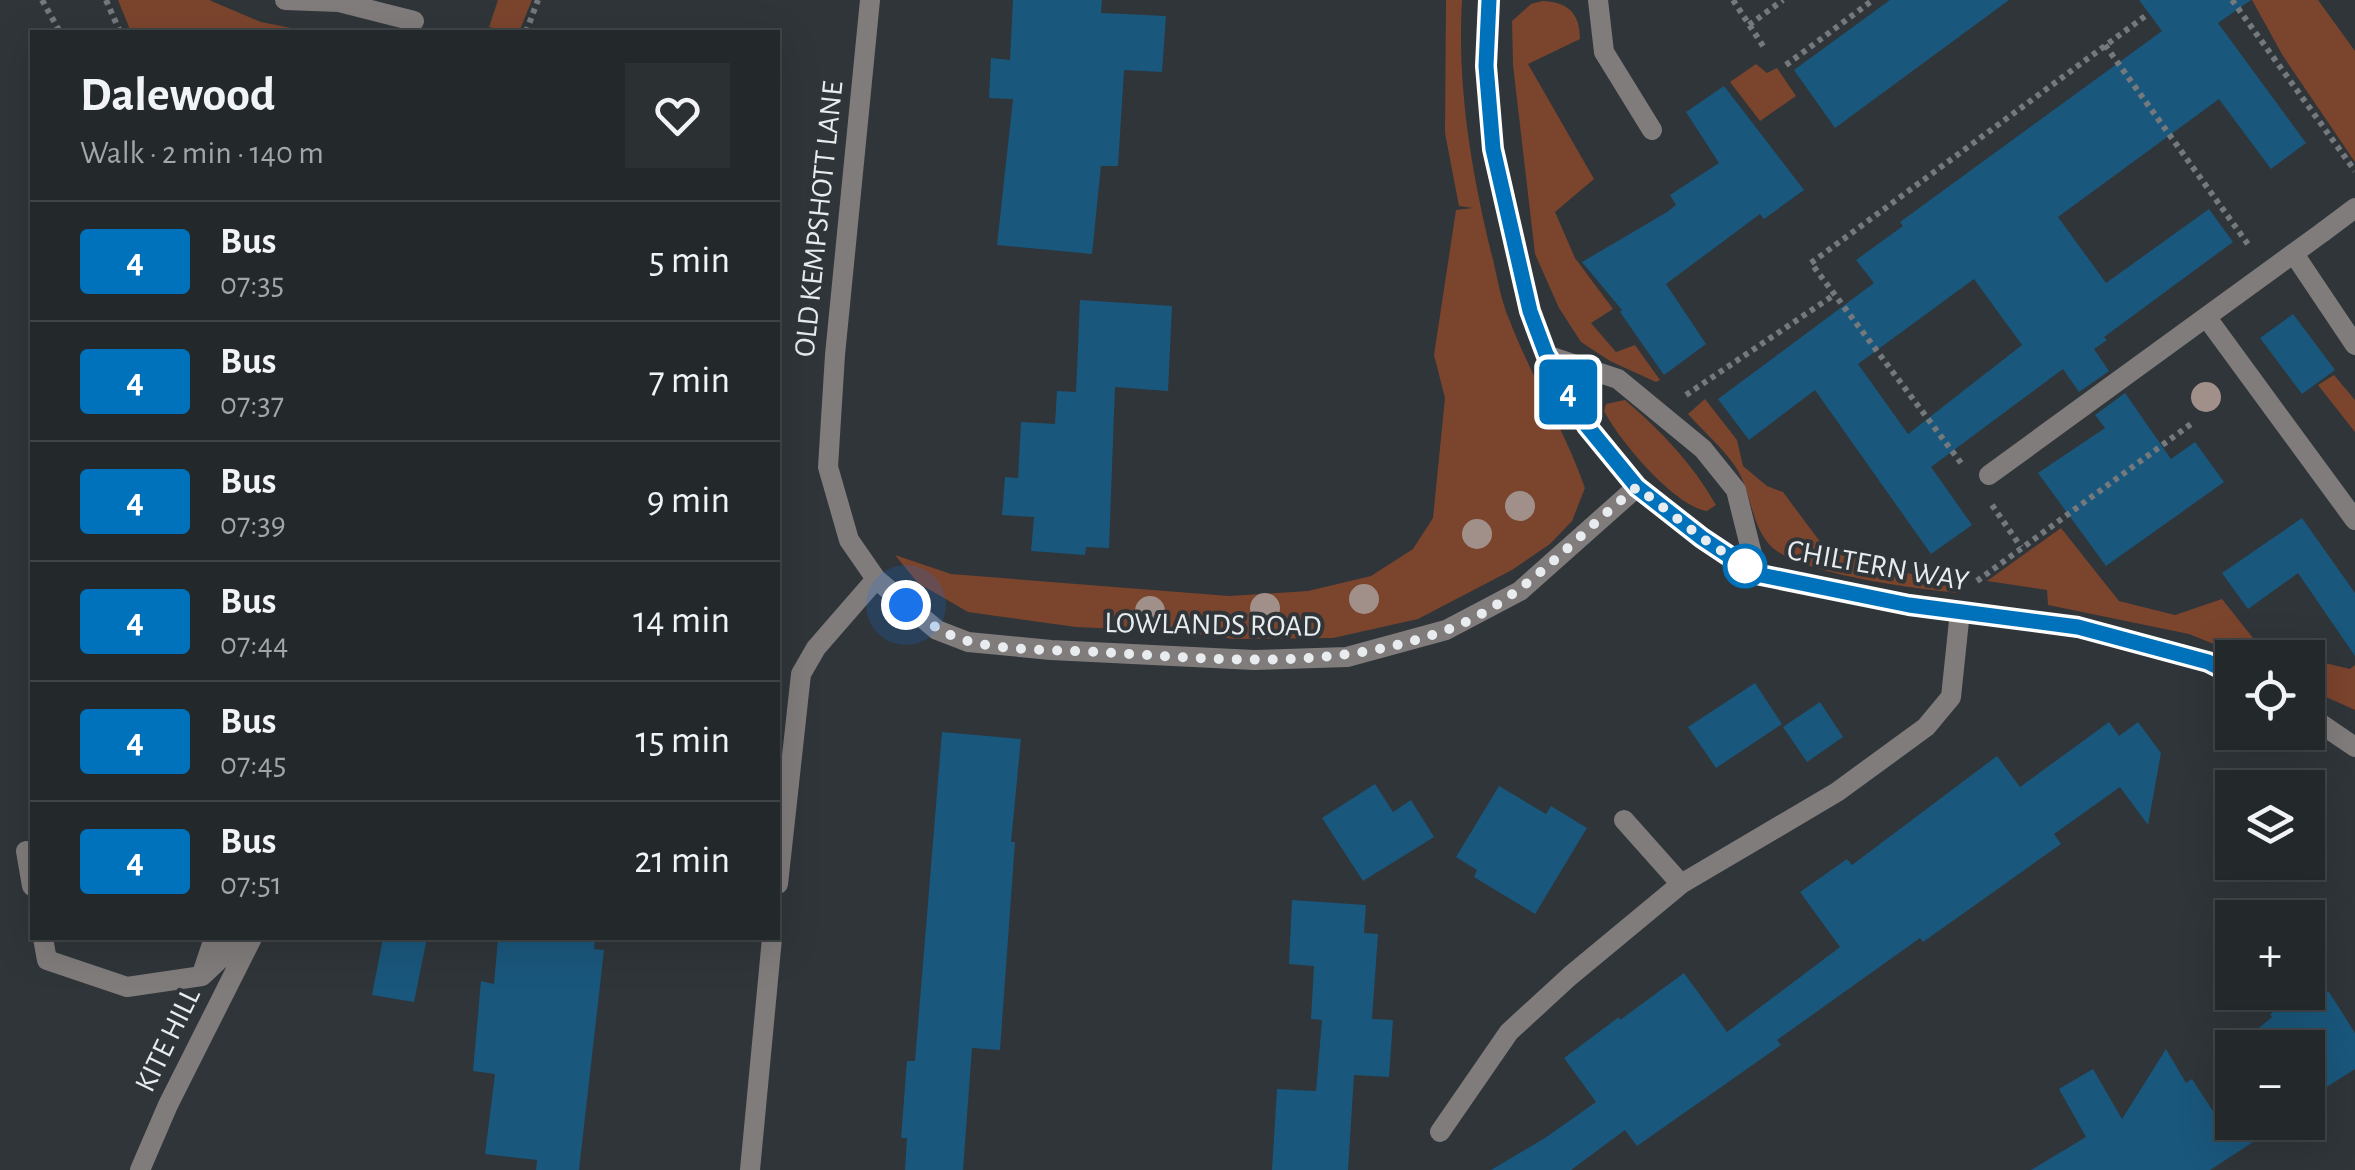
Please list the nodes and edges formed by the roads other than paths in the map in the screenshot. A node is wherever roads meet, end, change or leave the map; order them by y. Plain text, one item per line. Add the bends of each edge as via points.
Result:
1 (285, 0) edge
2 (870, 0) edge
3 (1490, 0) edge
4 (1598, 0) edge
5 (414, 21) dead end
6 (1652, 130) dead end
7 (2355, 208) edge
8 (2294, 254) junction
9 (2207, 318) junction
10 (2355, 345) edge
11 (1546, 354) junction
12 (1989, 475) dead end
13 (1637, 487) junction
14 (2355, 520) edge
15 (1756, 574) junction
16 (876, 579) junction
17 (1960, 611) junction
18 (2215, 666) edge
19 (2325, 726) edge
20 (2355, 746) edge
21 (1624, 820) dead end
22 (26, 851) dead end
23 (780, 866) edge
24 (30, 874) edge
25 (1681, 884) junction
26 (43, 940) edge
27 (213, 940) edge
28 (240, 940) edge
29 (251, 940) edge
30 (772, 940) edge
31 (202, 976) junction
32 (1440, 1132) dead end
33 (140, 1170) edge
34 (750, 1170) edge

1 - 5 street via 339,2
2 - 16 street, OLD KEMPSHOTT LANE via 828,467 849,540
3 - 11 street, CHILTERN WAY via 1486,66 1493,149
4 - 6 street via 1604,52
7 - 8 street
8 - 9 street
8 - 10 street
9 - 12 street
9 - 14 street
11 - 13 street, CHILTERN WAY via 1587,426
11 - 15 street via 1618,379 1703,450 1736,490
13 - 15 street, CHILTERN WAY
13 - 16 street, LOWLANDS ROAD via 1520,591 1446,630 1347,657 1254,660 968,642 937,630
15 - 17 street, CHILTERN WAY
16 - 23 street via 801,674
17 - 18 street, CHILTERN WAY via 2078,627
17 - 25 street via 1951,697 1926,727 1837,792
19 - 20 street
21 - 25 street
22 - 24 street
25 - 32 street via 1509,1032
26 - 31 street, KITE HILL via 47,960 127,987
27 - 31 street
28 - 31 street, KITE HILL
29 - 33 street, KITE HILL
30 - 34 street

